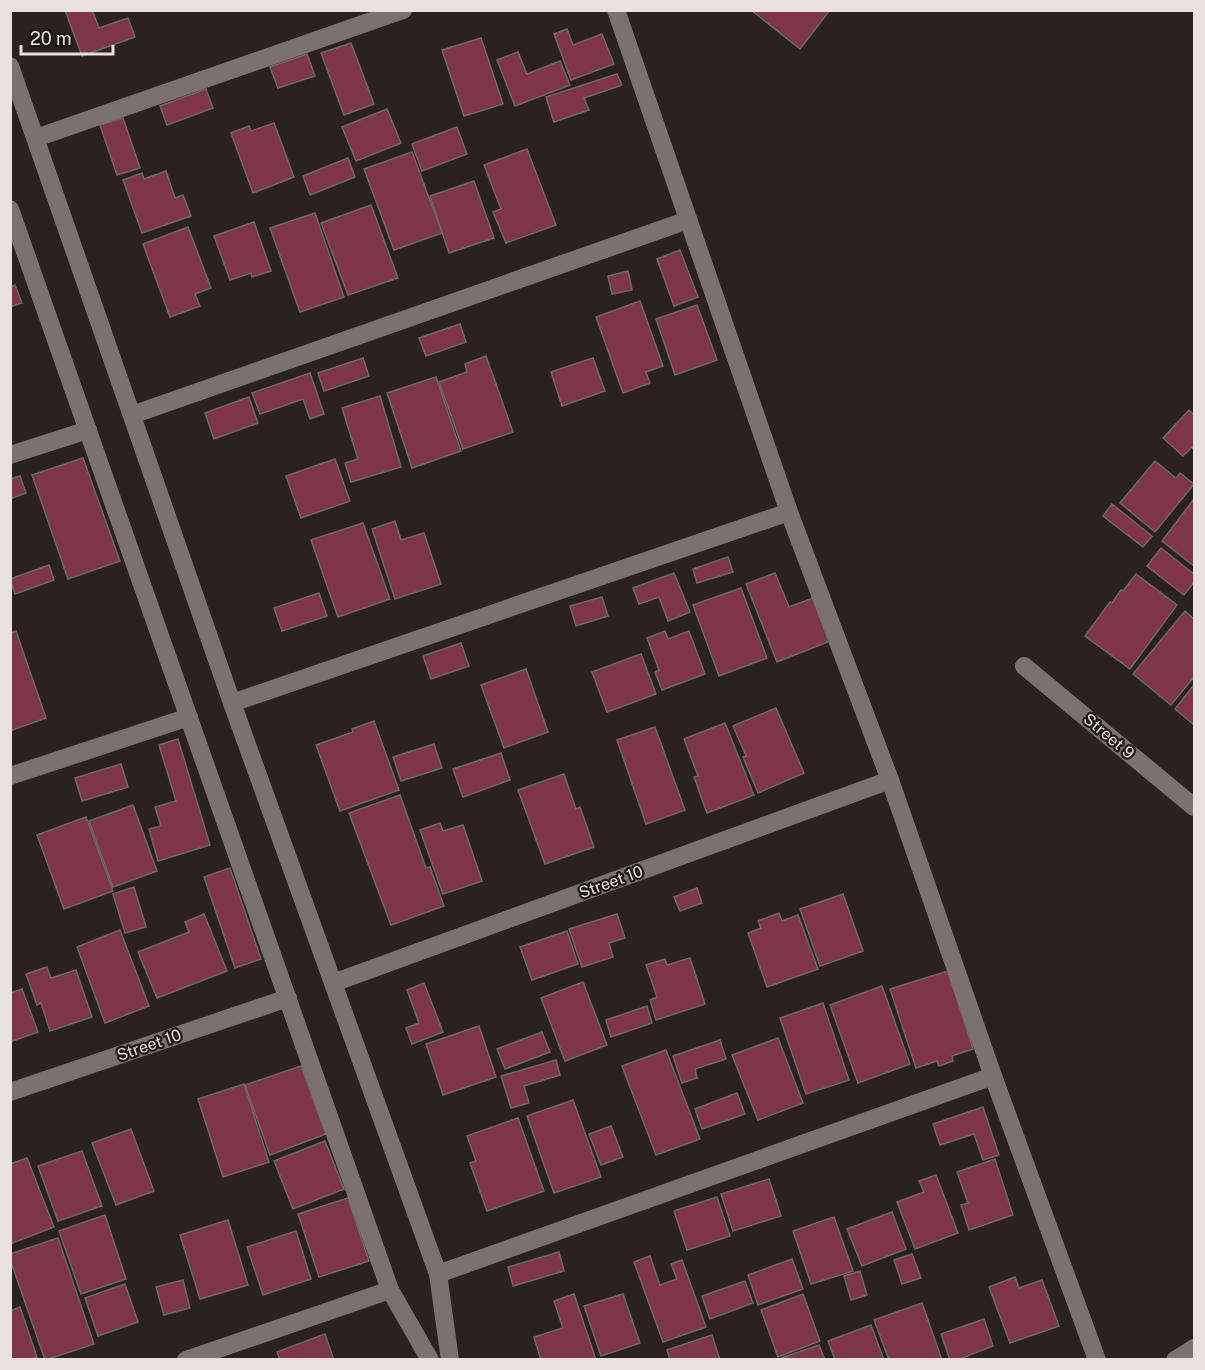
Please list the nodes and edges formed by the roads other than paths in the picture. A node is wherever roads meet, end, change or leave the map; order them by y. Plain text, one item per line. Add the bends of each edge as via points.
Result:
1 (403, 10) edge
2 (616, 10) edge
3 (10, 66) edge
4 (36, 138) junction
5 (10, 209) edge
6 (688, 220) junction
7 (132, 415) junction
8 (88, 430) junction
9 (10, 455) edge
10 (789, 512) junction
11 (1024, 666) dead end
12 (232, 703) junction
13 (189, 717) junction
14 (10, 776) edge
15 (890, 780) junction
16 (1194, 807) edge
17 (333, 983) junction
18 (288, 998) junction
19 (993, 1076) junction
20 (10, 1092) edge
21 (438, 1274) junction
22 (390, 1290) junction
23 (1194, 1348) edge
24 (186, 1359) edge
25 (430, 1359) edge
26 (450, 1359) edge
27 (1097, 1359) edge
28 (1175, 1359) edge

1 - 4 street
2 - 6 street
3 - 4 street
4 - 7 street
5 - 8 street
6 - 7 street
6 - 10 street
7 - 12 street
8 - 9 street
8 - 13 street
10 - 12 street
10 - 15 street
11 - 16 street, Street 9
12 - 17 street
13 - 14 street
13 - 18 street
15 - 17 street, Street 10
15 - 19 street
17 - 21 street
18 - 20 street, Street 10
18 - 22 street
19 - 21 street
19 - 27 street
21 - 26 street
22 - 24 street
22 - 25 street
23 - 28 street

